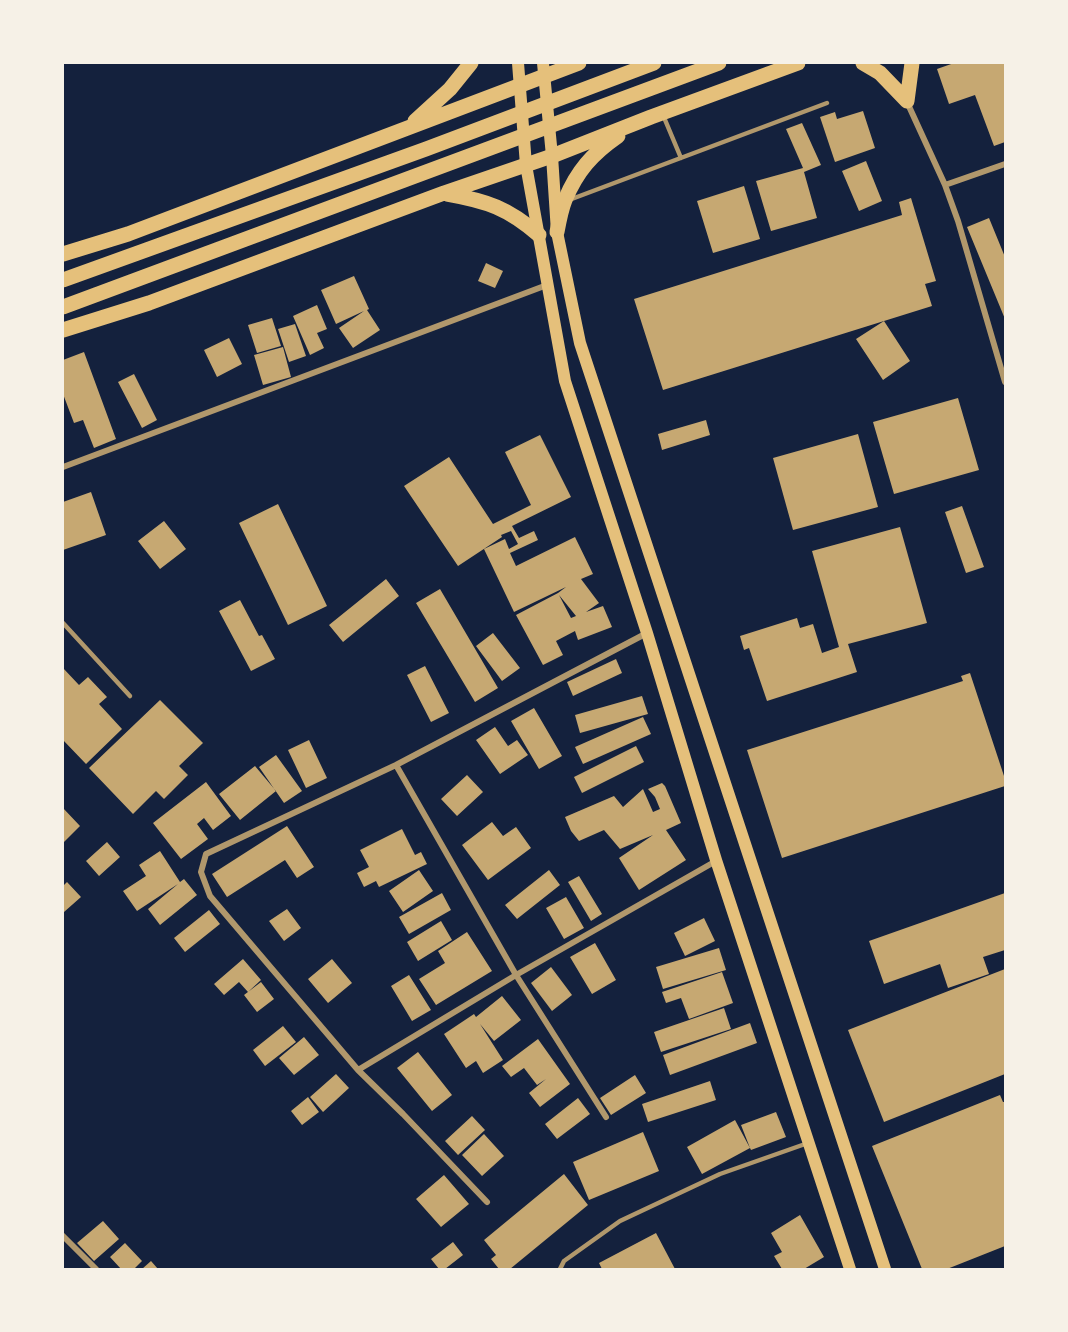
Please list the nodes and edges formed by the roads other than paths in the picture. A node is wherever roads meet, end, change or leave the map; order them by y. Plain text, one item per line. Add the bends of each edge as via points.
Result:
1 (471, 63) edge
2 (518, 63) edge
3 (579, 63) edge
4 (654, 63) edge
5 (719, 63) edge
6 (798, 63) edge
7 (863, 63) edge
8 (912, 63) edge
9 (543, 70) edge
10 (519, 85) junction
11 (907, 101) junction
12 (827, 103) dead end
13 (656, 115) junction
14 (402, 130) junction
15 (552, 156) junction
16 (681, 158) junction
17 (1005, 164) edge
18 (526, 165) junction
19 (945, 185) junction
20 (444, 193) junction
21 (564, 202) junction
22 (557, 232) junction
23 (539, 235) junction
24 (63, 254) edge
25 (63, 280) edge
26 (548, 285) junction
27 (63, 307) edge
28 (63, 330) edge
29 (1005, 382) edge
30 (63, 467) edge
31 (63, 624) edge
32 (647, 633) junction
33 (130, 696) dead end
34 (396, 765) junction
35 (716, 860) junction
36 (516, 975) junction
37 (358, 1070) junction
38 (606, 1117) dead end
39 (808, 1143) junction
40 (488, 1202) dead end
41 (63, 1236) edge
42 (96, 1269) edge
43 (560, 1269) edge
44 (850, 1269) edge
45 (885, 1269) edge

1 - 14 highway via 435,104
2 - 10 main road
3 - 9 highway
4 - 25 highway
5 - 27 highway
6 - 13 highway
7 - 11 highway via 880,73
8 - 11 highway
9 - 10 highway
9 - 15 main road
10 - 14 highway
10 - 18 main road
11 - 19 street
12 - 16 lane
13 - 15 highway
13 - 16 lane
13 - 21 highway via 597,151 577,174
14 - 24 highway via 128,234
15 - 18 highway
15 - 22 main road
16 - 21 lane
17 - 19 street
18 - 20 highway
18 - 23 main road
19 - 29 street
20 - 23 highway via 492,204
20 - 28 highway via 149,303
21 - 22 highway
22 - 45 main road via 580,343
23 - 26 main road
26 - 30 street
26 - 32 main road via 565,381
31 - 33 lane
32 - 34 street
32 - 35 main road
34 - 36 street
34 - 37 street via 206,854 201,872 210,896
35 - 36 street
35 - 39 main road
36 - 37 street
36 - 38 street
37 - 40 street
39 - 43 lane via 720,1174 620,1221
39 - 44 main road
41 - 42 street

